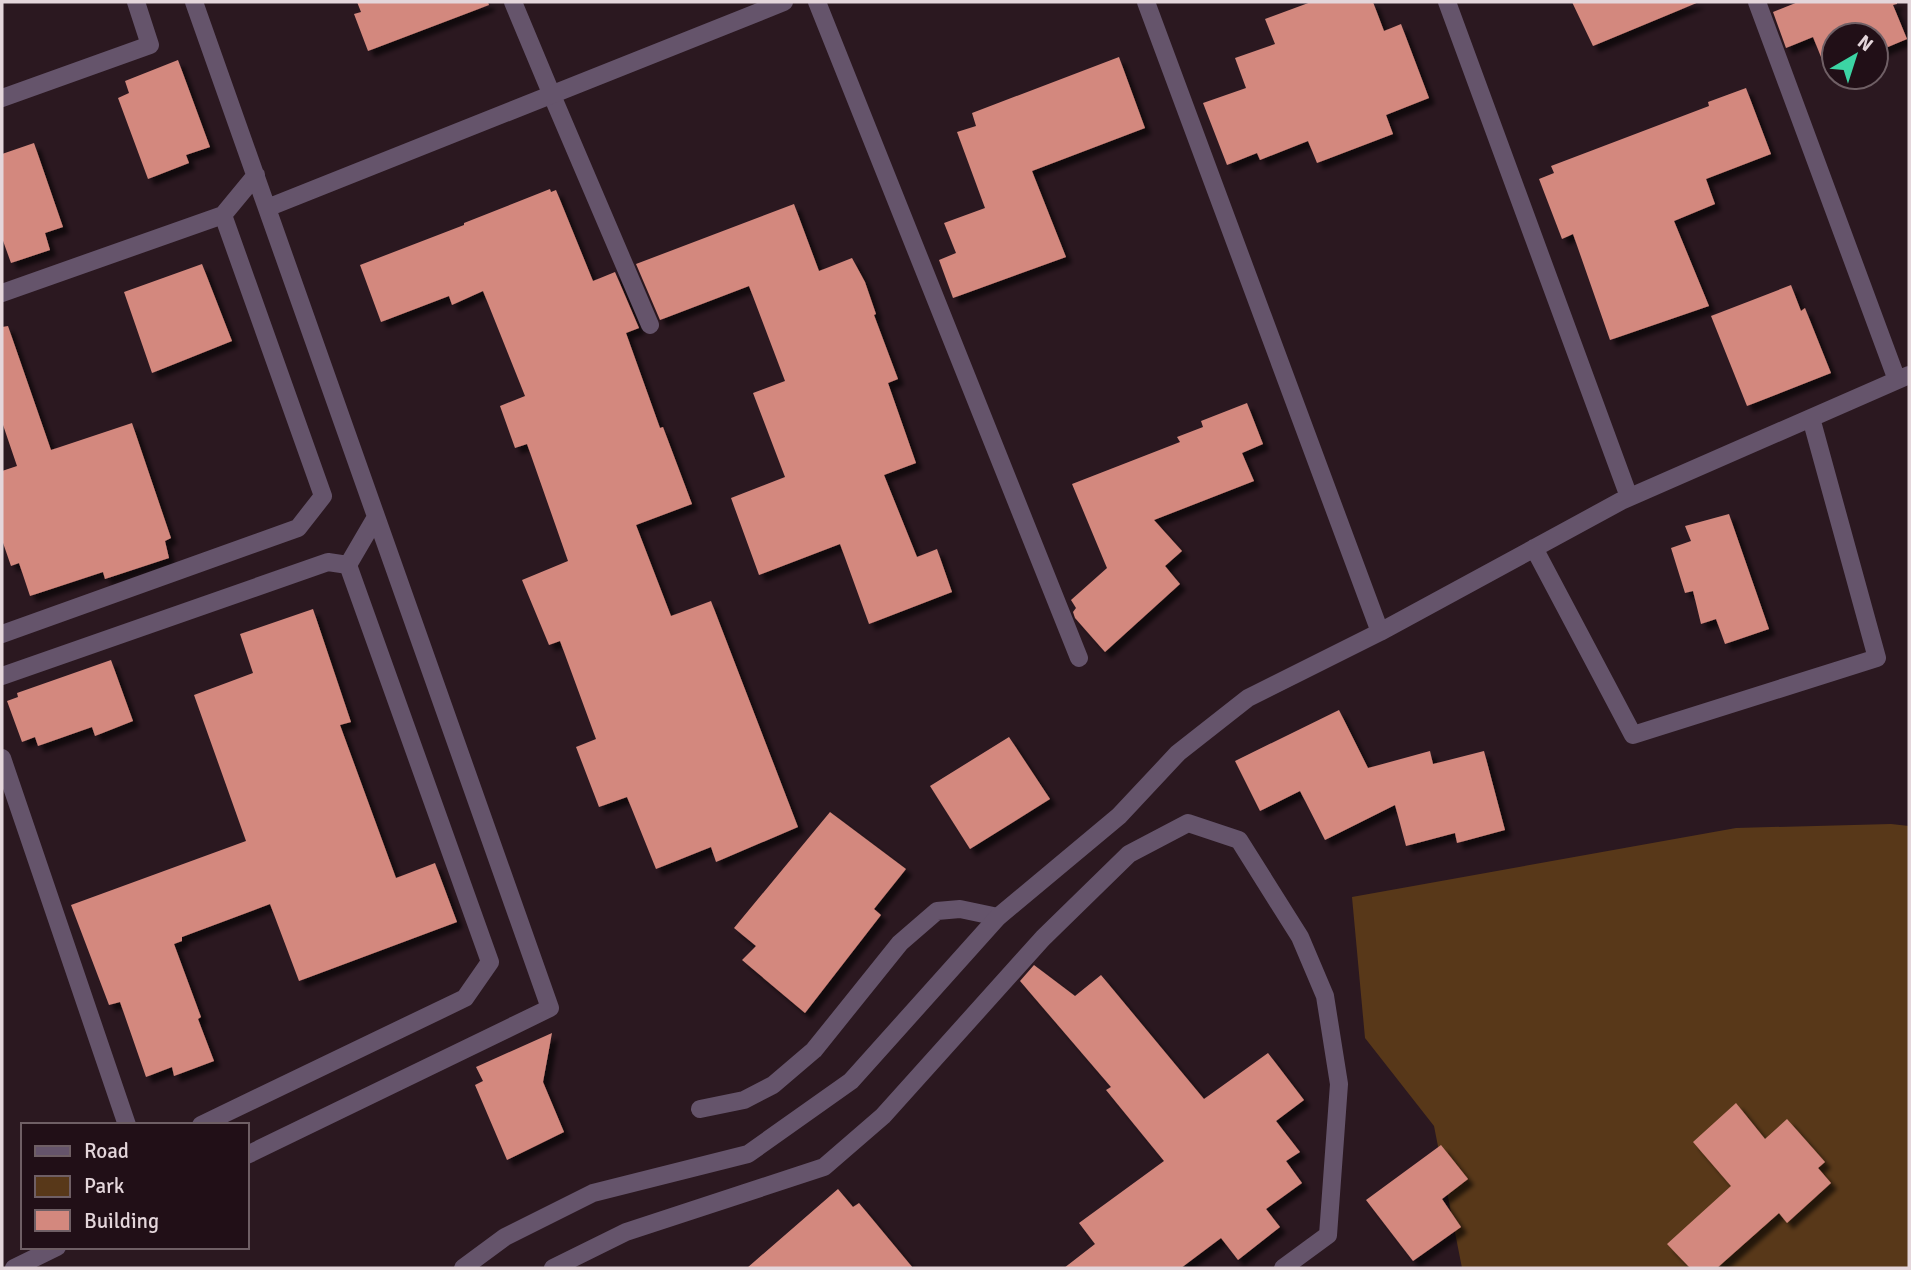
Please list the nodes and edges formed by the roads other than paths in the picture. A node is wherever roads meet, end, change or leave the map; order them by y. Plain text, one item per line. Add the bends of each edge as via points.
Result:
1 (136, 2) edge
2 (194, 2) edge
3 (513, 2) edge
4 (784, 2) edge
5 (817, 2) edge
6 (1146, 2) edge
7 (1447, 2) edge
8 (1757, 2) edge
9 (551, 93) junction
10 (2, 98) edge
11 (256, 175) junction
12 (267, 208) junction
13 (223, 215) junction
14 (2, 293) edge
15 (650, 325) dead end
16 (1903, 378) edge
17 (1811, 418) junction
18 (1629, 497) junction
19 (376, 517) junction
20 (1534, 548) junction
21 (348, 565) junction
22 (1380, 632) junction
23 (2, 634) edge
24 (1079, 658) dead end
25 (2, 676) edge
26 (2, 758) edge
27 (998, 917) junction
28 (700, 1109) dead end
29 (126, 1123) edge
30 (205, 1123) edge
31 (248, 1155) edge
32 (53, 1249) edge
33 (14, 1268) edge
34 (463, 1268) edge
35 (552, 1268) edge
36 (1283, 1268) edge

1 - 10 street via 150,45
2 - 11 street
3 - 9 street
4 - 9 street
5 - 24 street
6 - 22 street
7 - 18 street
8 - 16 street
9 - 12 street
9 - 15 street
11 - 12 street
11 - 13 street
12 - 19 street
13 - 14 street
13 - 23 street via 323,496 299,528
16 - 17 street
17 - 18 street
17 - 20 street via 1877,658 1633,735
18 - 20 street
19 - 21 street
19 - 31 street via 550,1008
20 - 22 street
21 - 25 street via 328,562
21 - 30 street via 490,962 465,998
22 - 27 street via 1248,698 1178,753 1119,816
26 - 29 street
27 - 28 street via 960,909 937,912 900,943 814,1050 773,1084 744,1100
27 - 34 street via 851,1081 748,1154 593,1193 505,1237
32 - 33 street
35 - 36 street via 626,1232 824,1167 883,1116 1043,938 1129,854 1188,823 1239,840 1300,937 1325,996 1339,1084 1328,1235

